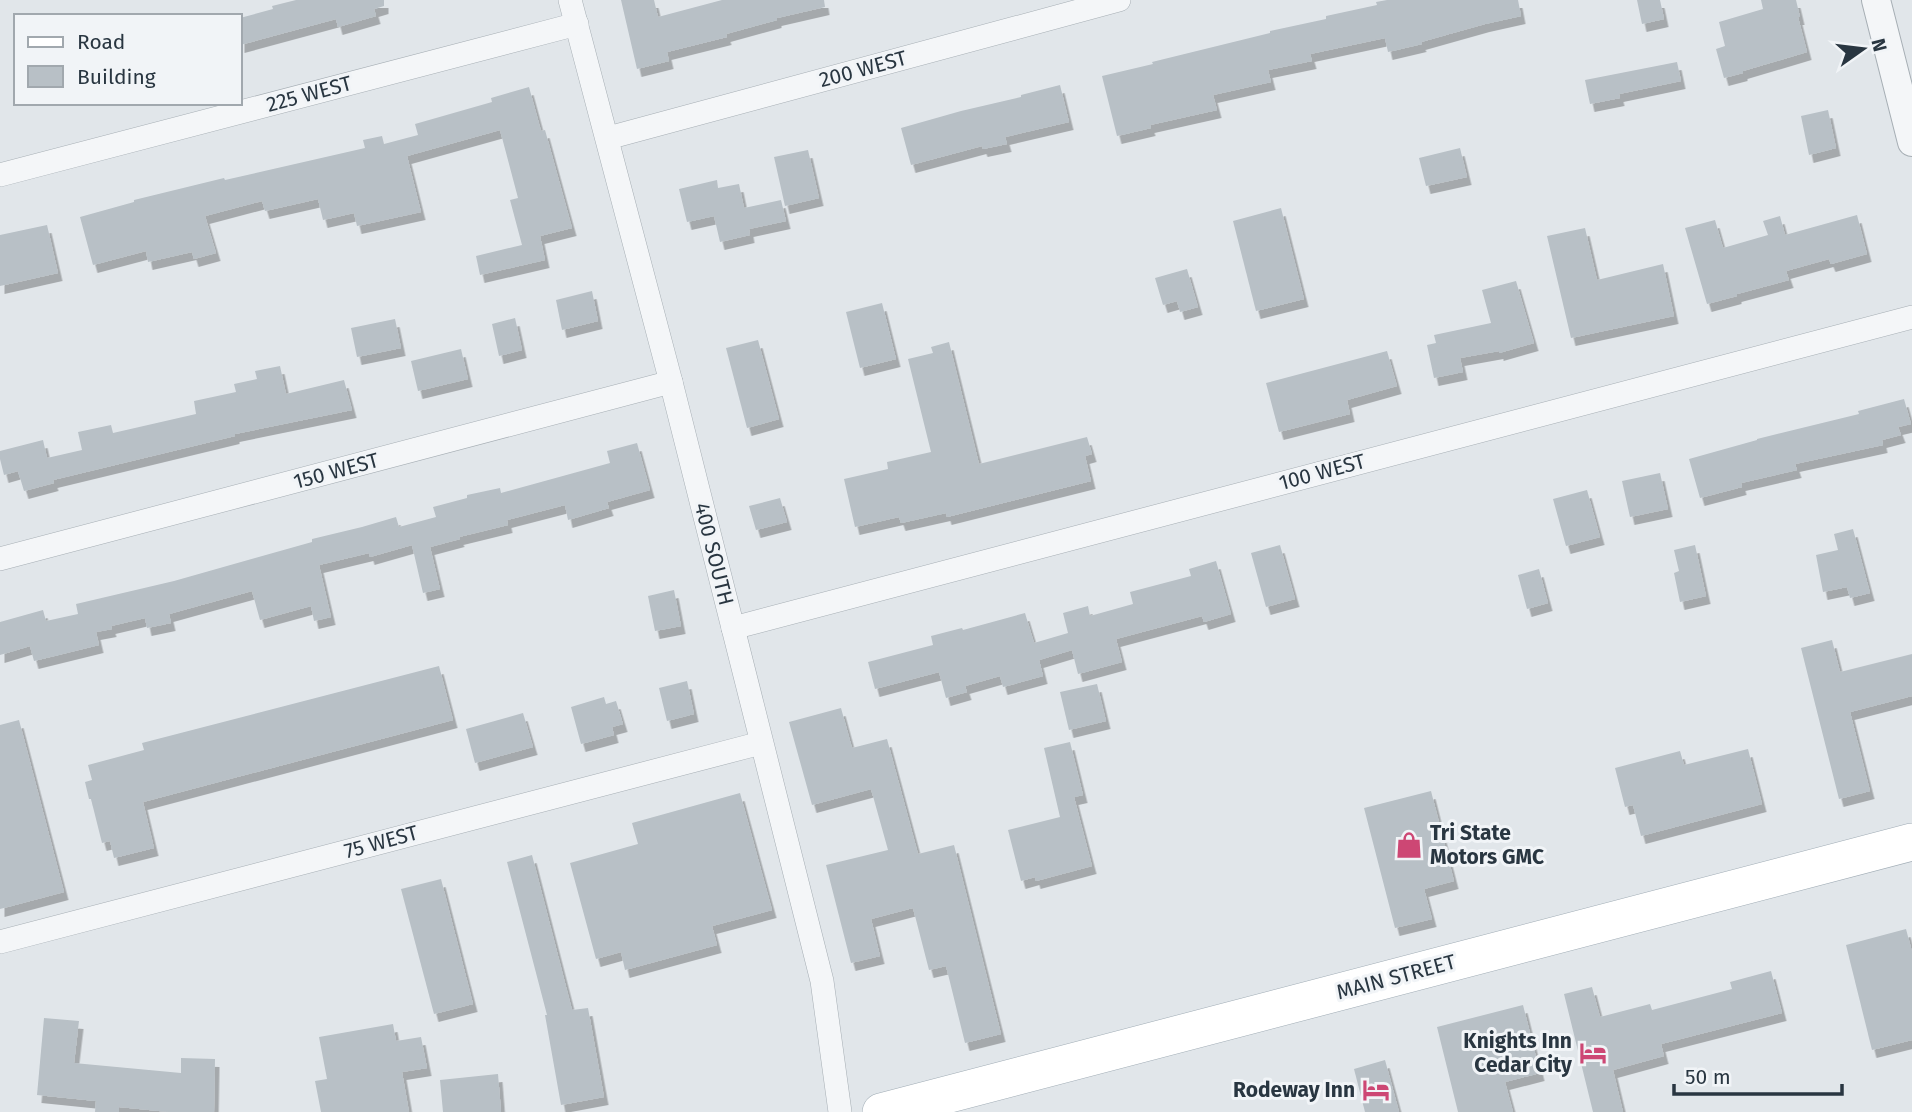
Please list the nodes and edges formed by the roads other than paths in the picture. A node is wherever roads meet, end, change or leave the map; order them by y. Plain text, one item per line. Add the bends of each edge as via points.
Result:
1 (570, 0) edge
2 (1119, 0) edge
3 (1876, 0) edge
4 (577, 23) junction
5 (608, 138) junction
6 (1912, 142) edge
7 (0, 175) edge
8 (1912, 317) edge
9 (671, 382) junction
10 (0, 559) edge
11 (733, 628) junction
12 (761, 743) junction
13 (1912, 842) edge
14 (0, 942) edge
15 (840, 1112) edge
16 (881, 1112) edge

1 - 4 street, 400 SOUTH
2 - 5 street, 200 WEST
3 - 6 street
4 - 5 street, 400 SOUTH
4 - 7 street, 225 WEST
5 - 9 street, 400 SOUTH
8 - 11 street, 100 WEST
9 - 10 street, 150 WEST
9 - 11 street, 400 SOUTH
11 - 12 street, 400 SOUTH
12 - 14 street, 75 WEST
12 - 15 street, 400 SOUTH via 822,981
13 - 16 main road, MAIN STREET

